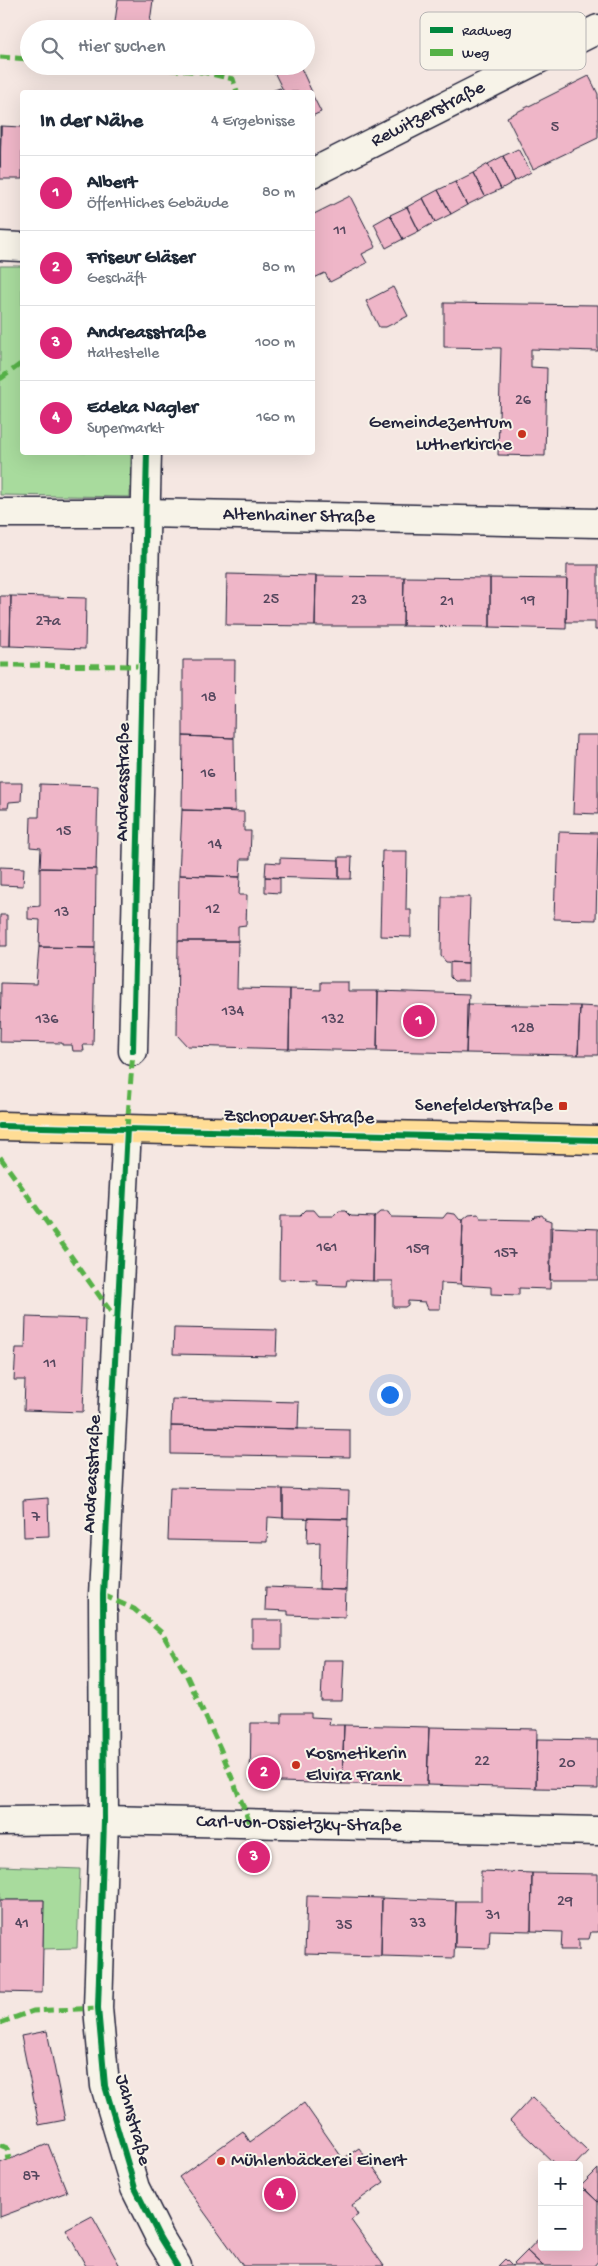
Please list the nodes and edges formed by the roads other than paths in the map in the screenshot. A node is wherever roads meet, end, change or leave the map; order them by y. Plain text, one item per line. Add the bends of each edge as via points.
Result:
1 (598, 29) edge
2 (586, 35) edge
3 (517, 70) edge
4 (315, 171) edge
5 (0, 246) edge
6 (20, 247) edge
7 (147, 455) edge
8 (0, 513) edge
9 (145, 513) junction
10 (598, 523) edge
11 (133, 1051) dead end
12 (0, 1126) edge
13 (127, 1129) junction
14 (598, 1140) edge
15 (104, 1820) junction
16 (0, 1821) edge
17 (598, 1830) edge
18 (177, 2266) edge

1 - 2 street, Rewitzerstraße
3 - 4 street, Rewitzerstraße
5 - 6 street
7 - 9 street, Andreasstraße
8 - 9 street, Altenhainer Straße
9 - 10 street, Altenhainer Straße
9 - 11 street, Andreasstraße
12 - 13 main road, Zschopauer Straße
13 - 14 main road, Zschopauer Straße
13 - 15 street, Andreasstraße via 103,1595
15 - 16 street, Carl-von-Ossietzky-Straße
15 - 17 street, Carl-von-Ossietzky-Straße
15 - 18 street, Jahnstraße via 98,2008 105,2086 135,2188

